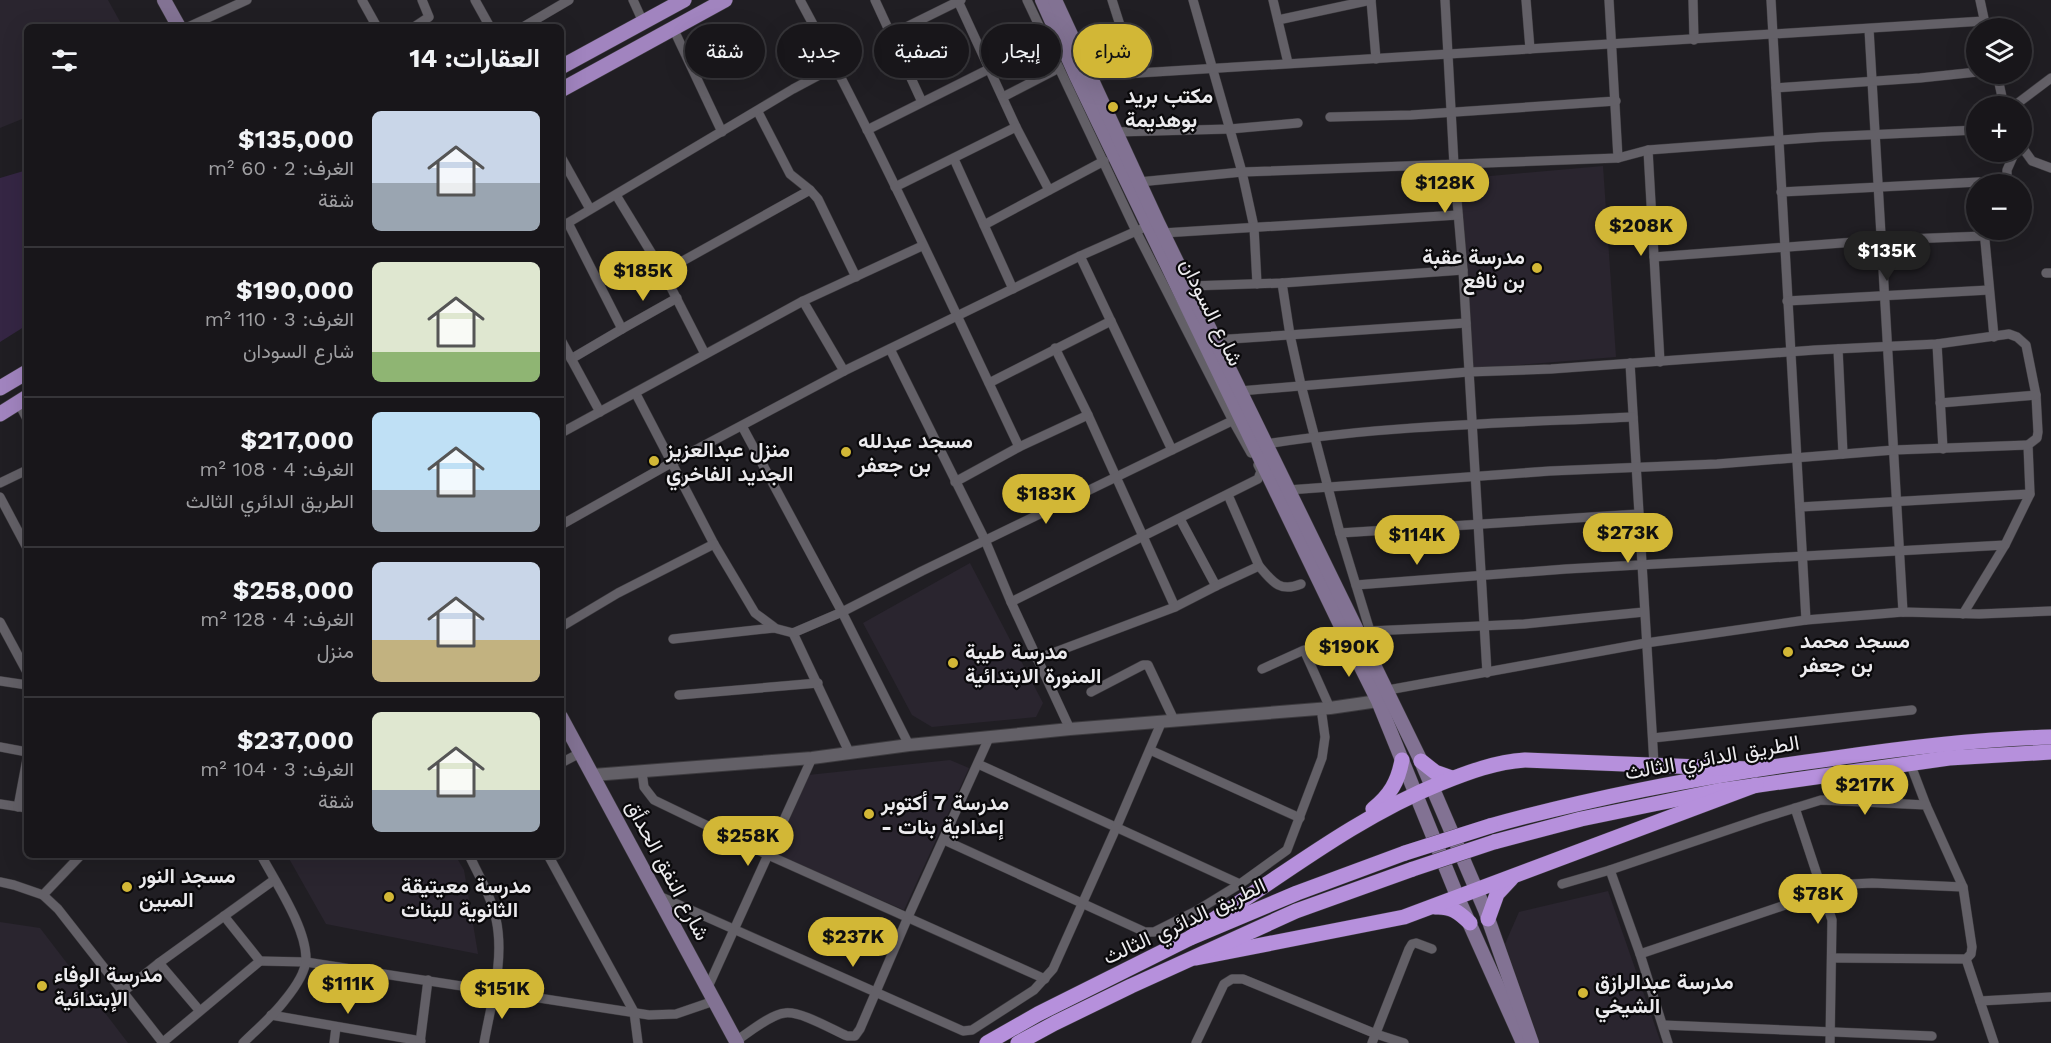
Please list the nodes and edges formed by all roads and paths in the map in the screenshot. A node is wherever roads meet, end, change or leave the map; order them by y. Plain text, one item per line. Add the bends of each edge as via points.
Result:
1 (164, 0) edge
2 (247, 0) edge
3 (362, 0) edge
4 (422, 0) edge
5 (474, 0) edge
6 (569, 0) edge
7 (633, 0) edge
8 (684, 0) edge
9 (725, 0) edge
10 (800, 0) edge
11 (875, 0) edge
12 (1027, 0) edge
13 (1042, 0) edge
14 (1055, 0) edge
15 (1112, 0) edge
16 (1193, 0) edge
17 (1272, 0) edge
18 (1371, 0) edge
19 (1445, 0) edge
20 (1526, 0) edge
21 (1609, 0) edge
22 (1693, 0) edge
23 (1771, 0) edge
24 (1980, 0) edge
25 (960, 1) edge
26 (1984, 18) edge
27 (1278, 20) junction
28 (643, 22) junction
29 (177, 24) edge
30 (195, 24) edge
31 (375, 24) edge
32 (418, 24) edge
33 (488, 24) edge
34 (529, 24) edge
35 (813, 24) edge
36 (887, 24) edge
37 (913, 24) edge
38 (1038, 24) edge
39 (1120, 24) edge
40 (1966, 26) edge
41 (673, 28) junction
42 (1869, 29) junction
43 (1773, 35) junction
44 (1073, 39) edge
45 (1694, 40) junction
46 (1612, 45) junction
47 (594, 49) junction
48 (1530, 49) junction
49 (981, 50) edge
50 (1448, 54) junction
51 (1376, 59) junction
52 (1288, 63) junction
53 (564, 65) edge
54 (603, 67) junction
55 (1213, 69) junction
56 (1152, 71) edge
57 (1061, 72) edge
58 (981, 73) edge
59 (1966, 73) edge
60 (814, 78) edge
61 (842, 78) edge
62 (911, 78) edge
63 (994, 78) edge
64 (1040, 78) edge
65 (1091, 78) edge
66 (2051, 78) edge
67 (1872, 82) junction
68 (564, 88) edge
69 (1776, 88) junction
70 (2027, 96) edge
71 (1003, 97) junction
72 (1616, 101) junction
73 (922, 102) junction
74 (758, 112) junction
75 (1451, 112) junction
76 (1330, 117) dead end
77 (1298, 123) dead end
78 (1016, 127) junction
79 (1230, 129) junction
80 (867, 130) junction
81 (1966, 131) edge
82 (722, 132) junction
83 (1116, 132) junction
84 (1875, 135) junction
85 (1778, 140) junction
86 (1648, 150) junction
87 (1618, 158) junction
88 (954, 159) junction
89 (1104, 161) junction
90 (2032, 161) edge
91 (564, 162) edge
92 (1454, 165) junction
93 (2051, 168) edge
94 (1242, 172) junction
95 (1966, 181) edge
96 (1139, 182) junction
97 (895, 186) junction
98 (1879, 187) junction
99 (810, 190) junction
100 (1049, 190) junction
101 (1780, 192) junction
102 (616, 195) junction
103 (590, 209) junction
104 (1458, 215) junction
105 (565, 225) edge
106 (984, 225) junction
107 (1254, 226) junction
108 (1151, 228) junction
109 (1966, 234) edge
110 (1882, 240) junction
111 (1985, 240) edge
112 (922, 246) junction
113 (1784, 246) junction
114 (1080, 256) junction
115 (1654, 257) junction
116 (1463, 270) junction
117 (663, 272) junction
118 (856, 277) junction
119 (1282, 283) junction
120 (1257, 284) junction
121 (1190, 286) junction
122 (1013, 289) junction
123 (1989, 290) junction
124 (1885, 296) junction
125 (677, 298) junction
126 (803, 301) junction
127 (1787, 301) junction
128 (956, 316) junction
129 (1111, 321) junction
130 (1466, 323) junction
131 (622, 330) junction
132 (1290, 335) junction
133 (1994, 337) junction
134 (1215, 340) junction
135 (1937, 344) junction
136 (564, 346) edge
137 (1888, 346) junction
138 (1055, 348) junction
139 (890, 349) junction
140 (1838, 349) junction
141 (1791, 352) junction
142 (705, 354) junction
143 (571, 359) junction
144 (1660, 362) junction
145 (1630, 363) junction
146 (844, 372) junction
147 (1468, 372) junction
148 (24, 374) edge
149 (989, 383) junction
150 (1301, 385) junction
151 (0, 388) edge
152 (1240, 391) junction
153 (636, 394) junction
154 (2036, 395) junction
155 (22, 400) edge
156 (1940, 403) junction
157 (600, 412) junction
158 (0, 414) edge
159 (1088, 415) junction
160 (1633, 417) junction
161 (1236, 419) junction
162 (1471, 424) junction
163 (742, 426) junction
164 (564, 431) edge
165 (1316, 436) junction
166 (1266, 444) junction
167 (2028, 445) junction
168 (1019, 447) junction
169 (1943, 449) junction
170 (1172, 450) junction
171 (1894, 450) junction
172 (1843, 454) junction
173 (1797, 459) junction
174 (671, 463) junction
175 (1636, 468) junction
176 (24, 471) edge
177 (1116, 476) junction
178 (1475, 478) junction
179 (955, 482) junction
180 (0, 483) edge
181 (1329, 486) junction
182 (1288, 490) junction
183 (2030, 494) junction
184 (1228, 495) junction
185 (0, 497) edge
186 (1897, 500) junction
187 (1800, 507) junction
188 (1639, 514) junction
189 (1180, 519) junction
190 (564, 523) edge
191 (1477, 525) junction
192 (1340, 533) junction
193 (1143, 538) junction
194 (985, 540) junction
195 (24, 542) edge
196 (714, 544) junction
197 (2005, 545) junction
198 (1899, 550) junction
199 (1801, 555) junction
200 (1641, 564) junction
201 (1259, 566) junction
202 (1321, 572) junction
203 (1481, 576) junction
204 (1301, 584) dead end
205 (1356, 585) junction
206 (1216, 586) junction
207 (1011, 602) junction
208 (1175, 607) junction
209 (2051, 611) edge
210 (842, 612) junction
211 (1644, 612) junction
212 (1903, 612) junction
213 (1963, 614) junction
214 (1806, 620) junction
215 (0, 622) edge
216 (564, 625) edge
217 (1484, 626) junction
218 (774, 628) junction
219 (793, 633) junction
220 (673, 639) dead end
221 (1353, 639) junction
222 (1646, 643) junction
223 (1037, 659) junction
224 (24, 666) edge
225 (1262, 669) dead end
226 (1487, 673) junction
227 (0, 681) edge
228 (818, 683) junction
229 (24, 685) edge
230 (1388, 690) junction
231 (1091, 692) dead end
232 (679, 695) dead end
233 (1378, 701) junction
234 (1326, 708) junction
235 (1912, 710) dead end
236 (1168, 721) junction
237 (564, 723) edge
238 (1070, 729) junction
239 (2051, 737) edge
240 (989, 738) junction
241 (1653, 738) junction
242 (909, 745) junction
243 (0, 747) edge
244 (1150, 750) junction
245 (24, 751) edge
246 (2051, 752) edge
247 (580, 753) junction
248 (850, 754) junction
249 (812, 758) junction
250 (1402, 760) junction
251 (564, 761) edge
252 (1421, 761) junction
253 (1910, 763) junction
254 (978, 764) junction
255 (1654, 764) junction
256 (1749, 770) junction
257 (642, 772) junction
258 (593, 775) junction
259 (1452, 778) junction
260 (1756, 785) junction
261 (1432, 787) junction
262 (24, 788) edge
263 (1416, 794) junction
264 (0, 804) edge
265 (1926, 805) junction
266 (22, 808) edge
267 (1795, 808) junction
268 (1300, 819) junction
269 (1117, 826) junction
270 (1351, 828) junction
271 (944, 840) junction
272 (768, 855) junction
273 (78, 858) edge
274 (263, 858) edge
275 (470, 858) edge
276 (550, 858) edge
277 (1610, 870) junction
278 (1513, 877) junction
279 (274, 880) junction
280 (0, 882) edge
281 (1240, 884) junction
282 (1562, 884) dead end
283 (1963, 886) junction
284 (1477, 890) junction
285 (1821, 890) junction
286 (43, 895) junction
287 (657, 895) junction
288 (1458, 898) junction
289 (1083, 904) junction
290 (1429, 908) junction
291 (224, 916) junction
292 (908, 917) junction
293 (1488, 920) junction
294 (1470, 923) junction
295 (735, 930) junction
296 (1190, 938) junction
297 (1432, 949) dead end
298 (1640, 954) junction
299 (1196, 958) junction
300 (1832, 958) junction
301 (1966, 959) junction
302 (260, 961) junction
303 (306, 962) junction
304 (159, 963) junction
305 (1045, 979) junction
306 (428, 981) junction
307 (708, 987) junction
308 (124, 991) junction
309 (494, 992) junction
310 (875, 993) junction
311 (2051, 997) edge
312 (714, 1001) junction
313 (1980, 1001) junction
314 (199, 1010) junction
315 (634, 1012) junction
316 (271, 1015) junction
317 (336, 1026) junction
318 (1663, 1026) junction
319 (1830, 1031) junction
320 (1932, 1036) dead end
321 (1374, 1039) edge
322 (420, 1042) edge
323 (736, 1042) edge
324 (162, 1043) edge
325 (243, 1043) edge
326 (334, 1043) edge
327 (484, 1043) edge
328 (638, 1043) edge
329 (987, 1043) edge
330 (1018, 1043) edge
331 (1196, 1043) edge
332 (1404, 1043) edge
333 (1522, 1043) edge
334 (1532, 1043) edge
335 (1668, 1043) edge
336 (1830, 1043) edge
337 (1994, 1043) edge

1 - 29 main road
2 - 30 street
3 - 31 street
4 - 32 street via 429,17
5 - 33 street
6 - 34 street
7 - 28 street
8 - 28 main road
9 - 41 main road
10 - 35 street
11 - 36 street
12 - 38 street
13 - 108 main road, شارع السودان
14 - 44 main road, شارع السودان
15 - 39 street
16 - 55 street
17 - 27 street
18 - 27 street
18 - 51 street
19 - 50 street
20 - 48 street
21 - 46 street
22 - 45 street
23 - 43 street
24 - 26 street
25 - 37 street
25 - 49 street
27 - 52 street
28 - 47 main road
40 - 42 street
41 - 54 main road
41 - 82 street
42 - 43 street
42 - 67 street
43 - 45 street
43 - 69 street
45 - 46 street
46 - 48 street
46 - 72 street
47 - 53 main road
47 - 54 main road
48 - 50 street
50 - 51 street
50 - 75 street
51 - 52 street
52 - 55 street
54 - 68 main road
55 - 56 street
55 - 79 street
57 - 89 street
58 - 73 street
59 - 67 street
60 - 74 street
61 - 80 street
62 - 73 street
63 - 71 street
64 - 71 street
65 - 83 main road, شارع السودان
66 - 70 street
67 - 69 street
67 - 84 street
69 - 85 street
71 - 78 street
72 - 75 street
72 - 87 street
73 - 80 street
74 - 82 street
74 - 99 street via 790,174
75 - 76 street
75 - 92 street
77 - 79 street
78 - 88 street
78 - 100 street
79 - 83 street
79 - 94 street
80 - 97 street
81 - 84 street
82 - 102 street
83 - 96 main road, شارع السودان
84 - 85 street
84 - 98 street
85 - 86 street
85 - 101 street
86 - 87 street
86 - 115 street
87 - 92 street
88 - 97 street
88 - 106 street
89 - 100 street
89 - 108 street
90 - 93 street
91 - 103 street
92 - 94 street
92 - 104 street
94 - 96 street
94 - 107 street
95 - 98 street
96 - 108 main road, شارع السودان
97 - 112 street
98 - 101 street
98 - 110 street
99 - 117 street
99 - 118 street
100 - 106 street
101 - 113 street
102 - 103 street
102 - 117 street
103 - 105 street
104 - 107 street
104 - 116 street
105 - 131 street
106 - 122 street
107 - 108 street
107 - 120 street
108 - 114 street
108 - 121 main road, شارع السودان
108 - 161 main road, شارع السودان
109 - 110 street
110 - 113 street
110 - 124 street
111 - 123 street
112 - 118 street
112 - 128 street
113 - 115 street
113 - 127 street
114 - 122 street
114 - 129 street
115 - 144 street
116 - 119 street
116 - 130 street
117 - 125 street
118 - 126 street
119 - 120 street
119 - 132 street
120 - 121 street
121 - 134 main road, شارع السودان
122 - 128 street
123 - 124 street
123 - 133 street
124 - 127 street
124 - 137 street
125 - 131 street
125 - 142 street
126 - 142 street
126 - 146 street
127 - 141 street
128 - 139 street
128 - 149 street
129 - 138 street
129 - 170 street
130 - 132 street
130 - 147 street
131 - 143 street
132 - 134 street
132 - 150 street
133 - 135 street
133 - 154 street via 2017,336 2025,345
134 - 152 main road, شارع السودان
135 - 137 street
135 - 156 street
136 - 143 street
137 - 140 street
137 - 171 street
138 - 149 street
138 - 159 street
139 - 146 street
139 - 179 street
140 - 141 street
140 - 172 street
141 - 144 street
141 - 173 street
142 - 153 street
143 - 157 street
144 - 145 street
145 - 147 street
145 - 160 street
146 - 163 street
147 - 150 street
147 - 162 street
148 - 151 main road
149 - 168 street
150 - 152 street
150 - 165 street
152 - 166 main road, شارع السودان
153 - 157 street
153 - 174 street
154 - 156 street
154 - 167 street via 2038,432
155 - 158 main road
156 - 169 street
157 - 164 street
159 - 168 street
159 - 177 street
160 - 162 street
160 - 175 street
161 - 170 street
161 - 184 street via 1261,471 1258,479
161 - 202 main road, شارع السودان
162 - 165 street
162 - 178 street
163 - 174 street
163 - 210 street
165 - 166 street
165 - 181 street
166 - 182 main road, شارع السودان
167 - 169 street
167 - 183 street
168 - 179 street
169 - 171 street
170 - 177 street
171 - 172 street
171 - 186 street
172 - 173 street
173 - 175 street
173 - 187 street
174 - 190 street
174 - 196 street
175 - 178 street
175 - 188 street
176 - 180 street
177 - 193 street
177 - 194 street
178 - 181 street
178 - 191 street
179 - 194 street
181 - 182 street
181 - 192 street
182 - 202 main road, شارع السودان
183 - 186 street
183 - 197 street
184 - 189 street
184 - 201 street
185 - 195 street
186 - 187 street
186 - 198 street
187 - 199 street
188 - 191 street
188 - 200 street
189 - 193 street
189 - 206 street
191 - 192 street
191 - 203 street
192 - 205 street
193 - 207 street
193 - 208 street
194 - 207 street
194 - 210 street
196 - 216 street
196 - 218 street via 755,613
197 - 198 street
197 - 213 street
198 - 199 street
198 - 212 street
199 - 200 street
199 - 214 street
200 - 203 street
200 - 211 street
201 - 204 street via 1275,584
201 - 206 street
202 - 221 main road, شارع السودان
203 - 205 street
203 - 217 street
205 - 217 street via 1370,631
206 - 208 street
207 - 223 street
208 - 223 street
209 - 213 street
210 - 219 street
210 - 242 street
211 - 217 street
211 - 222 street
212 - 213 street
212 - 214 street
214 - 222 street
215 - 224 street
217 - 226 street
218 - 219 street
218 - 220 street
219 - 228 street
221 - 230 main road
221 - 233 main road
222 - 226 street
222 - 241 street
223 - 238 street
225 - 234 street via 1304,650
226 - 230 street
227 - 229 street
228 - 232 street
228 - 248 street
230 - 252 main road
231 - 236 street via 1148,665
233 - 234 street
233 - 250 main road
234 - 236 street
234 - 268 street via 1322,758
235 - 241 street
236 - 238 street
236 - 244 street
237 - 247 main road, شارع النفق الحدأق
238 - 240 street
239 - 256 highway, الطريق الدائري الثالث via 1950,742
240 - 242 street
240 - 254 street
241 - 255 street
242 - 248 street
243 - 245 street
244 - 268 street
244 - 269 street
246 - 253 highway, الطريق الدائري الثالث
247 - 251 street
247 - 258 main road, شارع النفق الحدأق
248 - 249 street
249 - 257 street
249 - 272 street
250 - 263 main road
250 - 270 highway via 1392,790
252 - 259 highway
252 - 261 main road
253 - 260 highway, الطريق الدائري الثالث
253 - 265 street
254 - 269 street
254 - 271 street
255 - 256 highway
255 - 259 highway via 1507,761
256 - 296 highway, الطريق الدائري الثالث, bridge via 1540,812 1490,826 1297,893
257 - 258 street
257 - 272 street via 644,787 654,800
258 - 287 main road, شارع النفق الحدأق
259 - 261 highway
260 - 278 highway
260 - 299 highway, الطريق الدائري الثالث, bridge via 1581,819 1494,842 1296,911
261 - 263 highway
261 - 284 main road
262 - 266 street
263 - 270 highway
263 - 288 main road
264 - 266 street
265 - 267 street via 1821,800
265 - 283 street
267 - 277 street
267 - 285 street
268 - 281 street via 1287,850
269 - 281 street
269 - 289 street
270 - 296 highway
271 - 289 street
271 - 292 street
272 - 292 street
272 - 295 street
273 - 286 street
274 - 279 street
275 - 309 street via 496,917 500,940
276 - 315 street
277 - 282 street
277 - 298 street
278 - 284 highway
278 - 293 highway via 1497,894
279 - 291 street
279 - 303 street via 299,928
280 - 286 street
281 - 289 street via 1150,933
283 - 285 street via 1844,884
283 - 301 street via 1972,948
284 - 288 highway
284 - 293 main road
285 - 298 street
285 - 300 street via 1832,920
286 - 308 street via 67,918
287 - 295 street
287 - 307 main road, شارع النفق الحدأق
288 - 290 highway
288 - 294 main road
289 - 305 street
290 - 294 highway via 1451,908
290 - 299 highway via 1366,926
291 - 302 street
291 - 304 street
292 - 305 street
292 - 310 street
293 - 334 main road
294 - 333 main road
295 - 307 street
295 - 310 street
296 - 329 highway, الطريق الدائري الثالث
297 - 321 street via 1416,942 1408,949
298 - 318 street
299 - 330 highway, الطريق الدائري الثالث
300 - 301 street
300 - 319 street
301 - 313 street
302 - 303 street
302 - 314 street
303 - 306 street
303 - 316 street via 284,1003
304 - 308 street
304 - 314 street
305 - 310 street via 968,1032
306 - 309 street
306 - 322 street
307 - 312 main road, شارع النفق الحدأق
308 - 324 street
309 - 315 street
309 - 327 street
310 - 323 street via 855,1036 785,1012
311 - 313 street
312 - 315 street via 676,1014
312 - 323 main road, شارع النفق الحدأق
313 - 337 street
314 - 324 street
315 - 328 street
316 - 317 street
316 - 325 street
317 - 322 street
317 - 326 street
318 - 319 street
318 - 335 street
319 - 320 street
319 - 336 street
321 - 331 street via 1255,983 1232,979 1224,984
321 - 332 street

